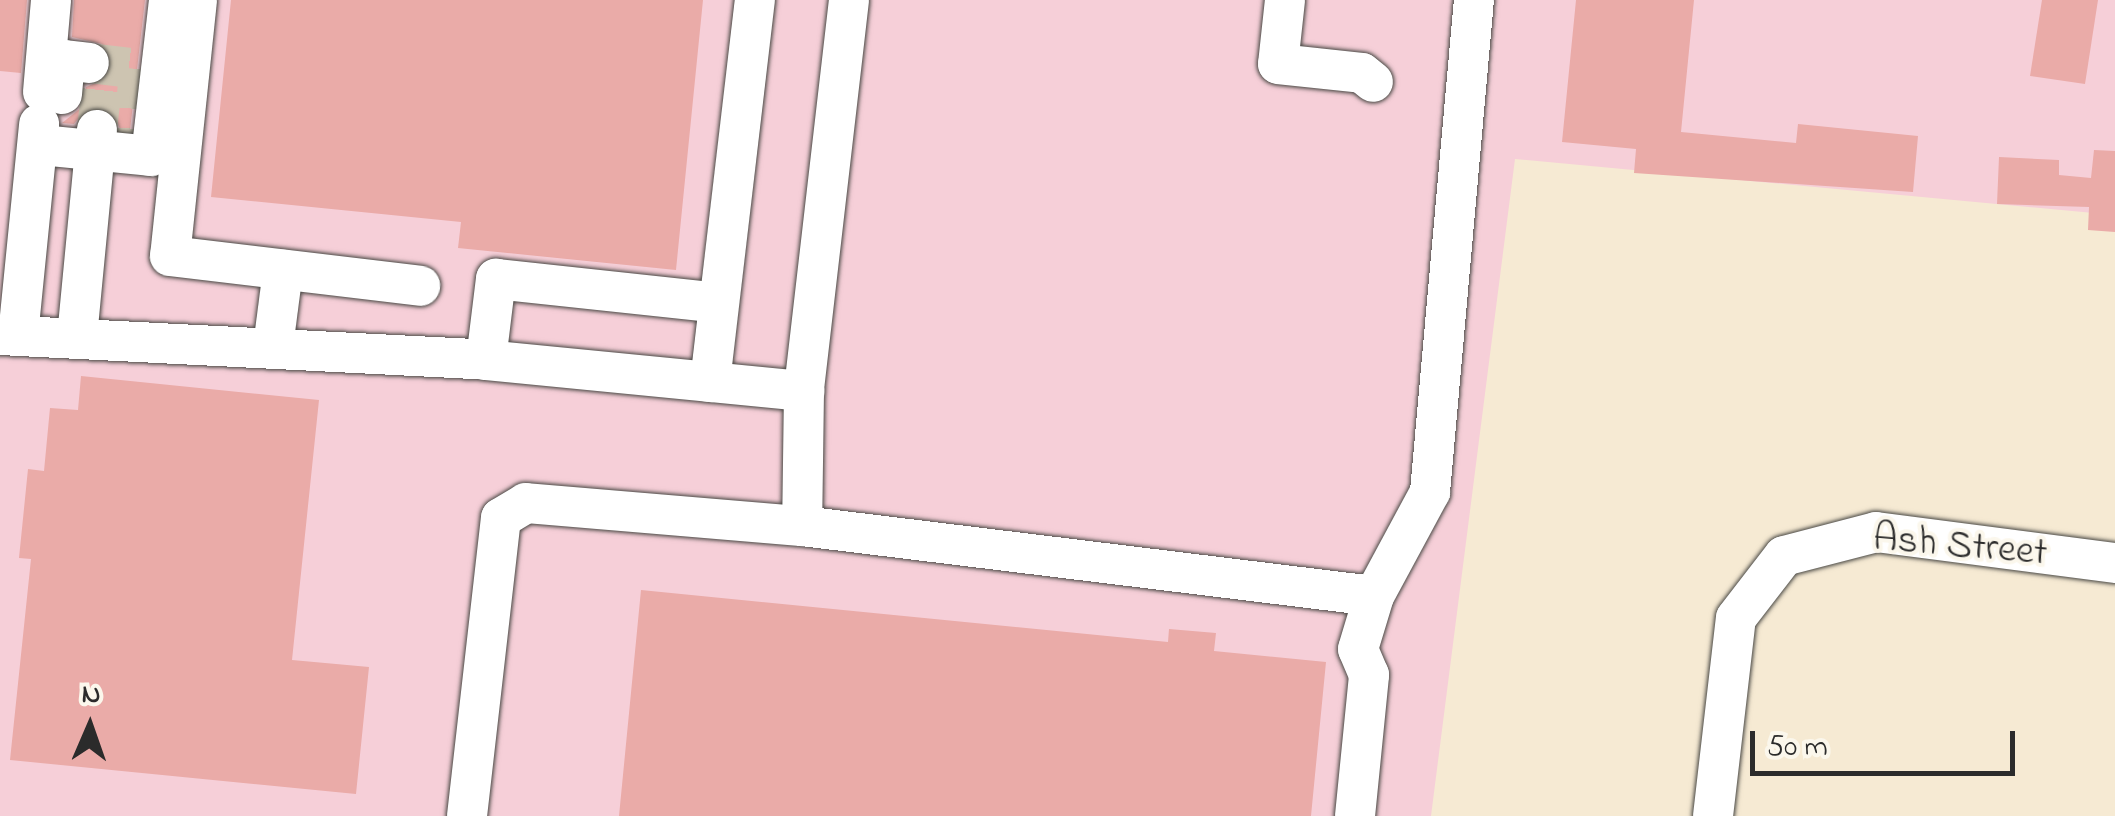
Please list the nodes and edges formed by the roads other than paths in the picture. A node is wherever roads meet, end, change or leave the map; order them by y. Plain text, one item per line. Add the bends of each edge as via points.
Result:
1 (51, 0) edge
2 (169, 0) edge
3 (196, 0) edge
4 (755, 0) edge
5 (849, 0) edge
6 (1285, 0) edge
7 (1474, 0) edge
8 (1373, 82) dead end
9 (74, 125) edge
10 (13, 257) edge
11 (84, 265) junction
12 (284, 270) junction
13 (420, 286) dead end
14 (719, 303) junction
15 (9, 336) edge
16 (78, 337) junction
17 (274, 347) junction
18 (486, 360) junction
19 (710, 382) junction
20 (804, 391) junction
21 (802, 526) junction
22 (2115, 563) edge
23 (1374, 596) junction
24 (467, 816) edge
25 (1355, 816) edge
26 (1712, 816) edge

1 - 9 street
2 - 9 street via 151,156
3 - 12 street via 170,256
4 - 14 street
5 - 20 street
6 - 8 street via 1278,64 1362,72
7 - 23 street via 1430,492
9 - 10 street
9 - 11 street
10 - 11 street
10 - 15 street
11 - 16 street
12 - 13 street
12 - 17 street
14 - 18 street via 496,279
14 - 19 street
15 - 16 street
16 - 17 street
17 - 18 street
18 - 19 street
19 - 20 street
20 - 21 street
21 - 23 street
21 - 24 street via 526,503 501,518
22 - 26 street, Ash Street via 1876,532 1784,556 1736,618
23 - 25 street via 1358,649 1369,675

